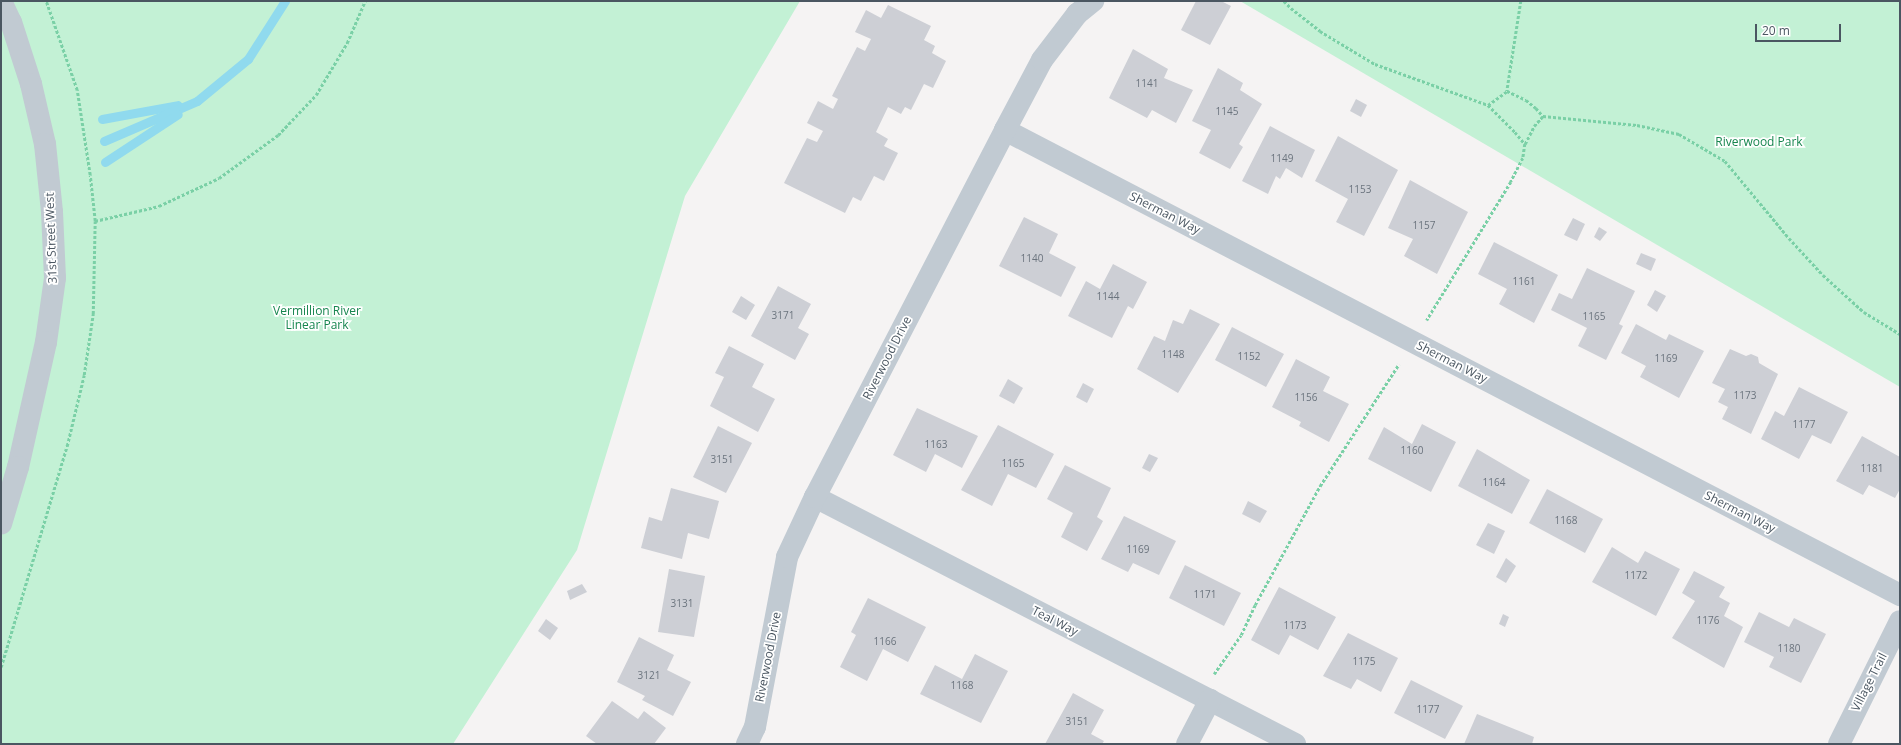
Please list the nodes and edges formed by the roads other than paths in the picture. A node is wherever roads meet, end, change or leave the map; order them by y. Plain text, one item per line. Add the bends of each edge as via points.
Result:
1 (1, 1) edge
2 (1093, 1) edge
3 (1005, 130) junction
4 (815, 497) junction
5 (1, 524) edge
6 (1900, 595) edge
7 (1900, 621) edge
8 (1210, 700) junction
9 (747, 744) edge
10 (1187, 744) edge
11 (1295, 744) edge
12 (1839, 744) edge

1 - 5 street, 31st Street West via 11,22 31,84 45,144 55,278 46,342 18,467
2 - 3 street, Riverwood Drive via 1077,14 1042,60
3 - 4 street, Riverwood Drive
3 - 6 street, Sherman Way
4 - 8 street, Teal Way
4 - 9 street, Riverwood Drive via 787,557 755,727
7 - 12 street, Village Trail
8 - 10 street
8 - 11 street, Teal Way

